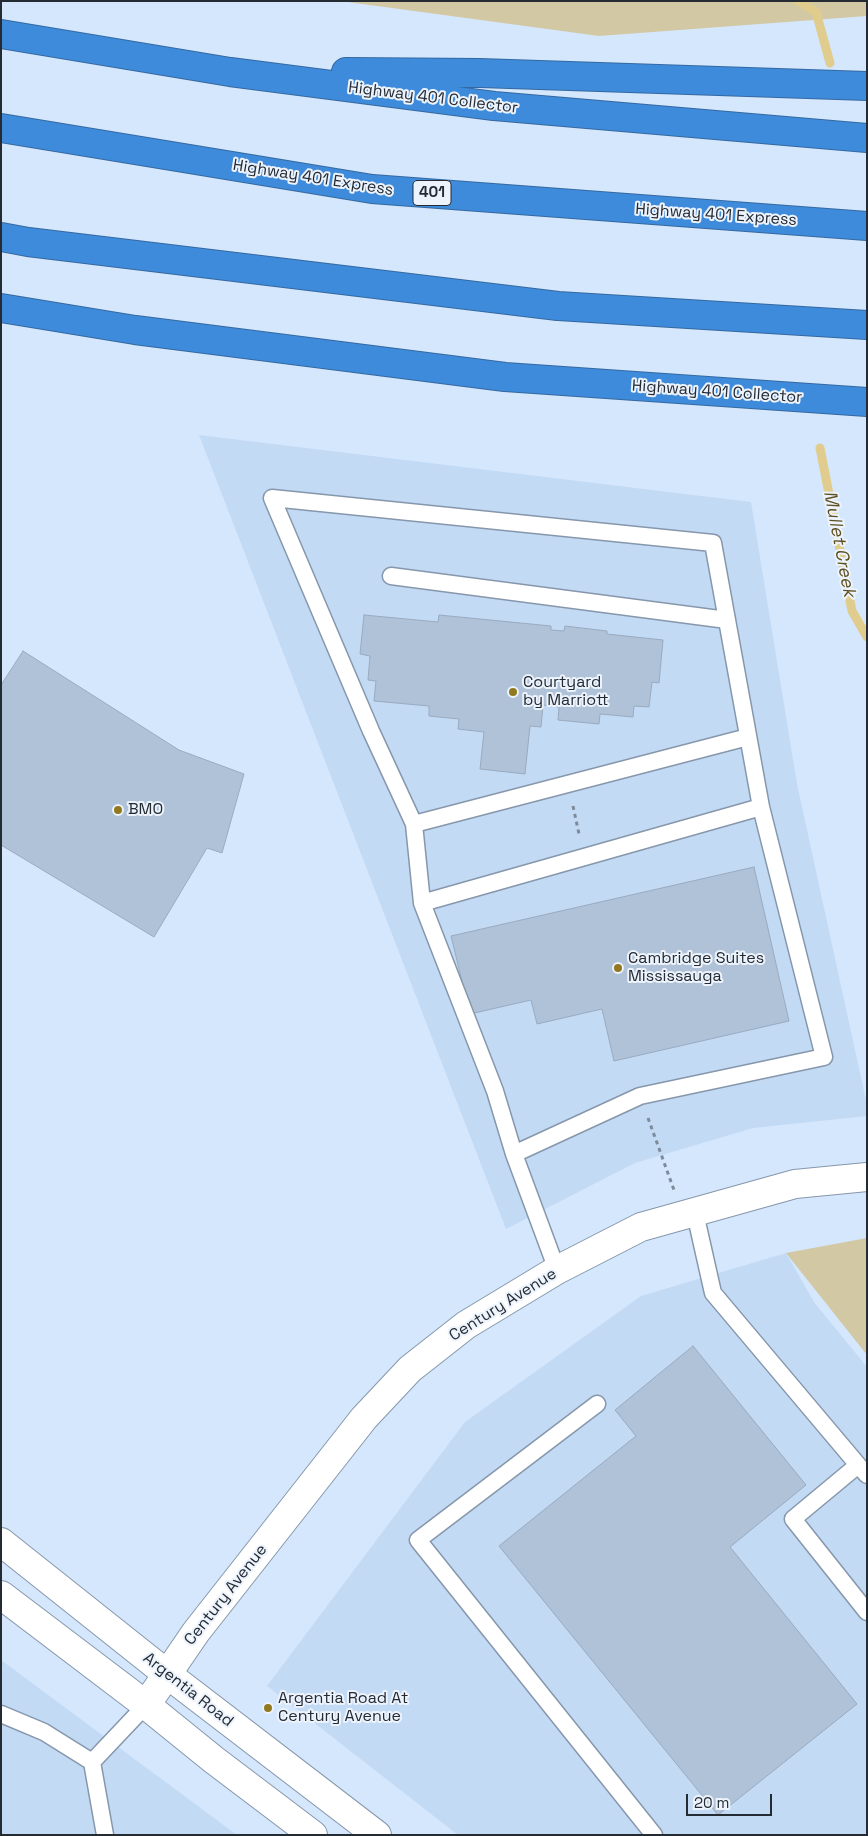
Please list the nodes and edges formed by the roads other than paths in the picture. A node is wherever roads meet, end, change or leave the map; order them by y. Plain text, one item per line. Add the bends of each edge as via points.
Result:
1 (1, 34) edge
2 (230, 72) junction
3 (867, 86) edge
4 (1, 128) edge
5 (867, 138) edge
6 (867, 226) edge
7 (1, 237) edge
8 (1, 308) edge
9 (867, 325) edge
10 (867, 402) edge
11 (391, 576) dead end
12 (727, 620) junction
13 (748, 737) junction
14 (762, 807) junction
15 (414, 824) junction
16 (422, 903) junction
17 (514, 1154) junction
18 (867, 1177) edge
19 (689, 1214) junction
20 (557, 1270) junction
21 (597, 1404) dead end
22 (862, 1470) edge
23 (1, 1542) edge
24 (1, 1595) edge
25 (867, 1612) edge
26 (167, 1674) junction
27 (146, 1705) junction
28 (1, 1714) edge
29 (92, 1762) junction
30 (105, 1835) edge
31 (313, 1835) edge
32 (377, 1835) edge
33 (654, 1835) edge

1 - 2 highway, Highway 401 Collector
2 - 3 highway via 480,73
2 - 5 highway, Highway 401 Collector via 494,106
4 - 6 highway, Highway 401 Express / 401 via 372,189
7 - 9 highway via 558,306
8 - 10 highway, Highway 401 Collector via 135,330 504,377
11 - 12 lane
12 - 13 lane
12 - 15 lane via 713,543 272,498
13 - 14 lane
13 - 15 lane
14 - 16 lane
14 - 17 lane via 824,1057 640,1096
15 - 16 lane
16 - 17 lane via 495,1091
17 - 20 lane
18 - 19 street, Century Avenue via 796,1184
19 - 20 street, Century Avenue via 641,1227
19 - 22 lane via 713,1293
20 - 26 street, Century Avenue via 466,1325 410,1369 364,1418 196,1632
21 - 33 lane via 418,1540
22 - 25 lane via 793,1519
23 - 26 street, Argentia Road
24 - 27 street
26 - 27 street, Century Avenue
26 - 32 street, Argentia Road
27 - 29 lane
27 - 31 street
28 - 29 lane via 44,1732
29 - 30 lane

